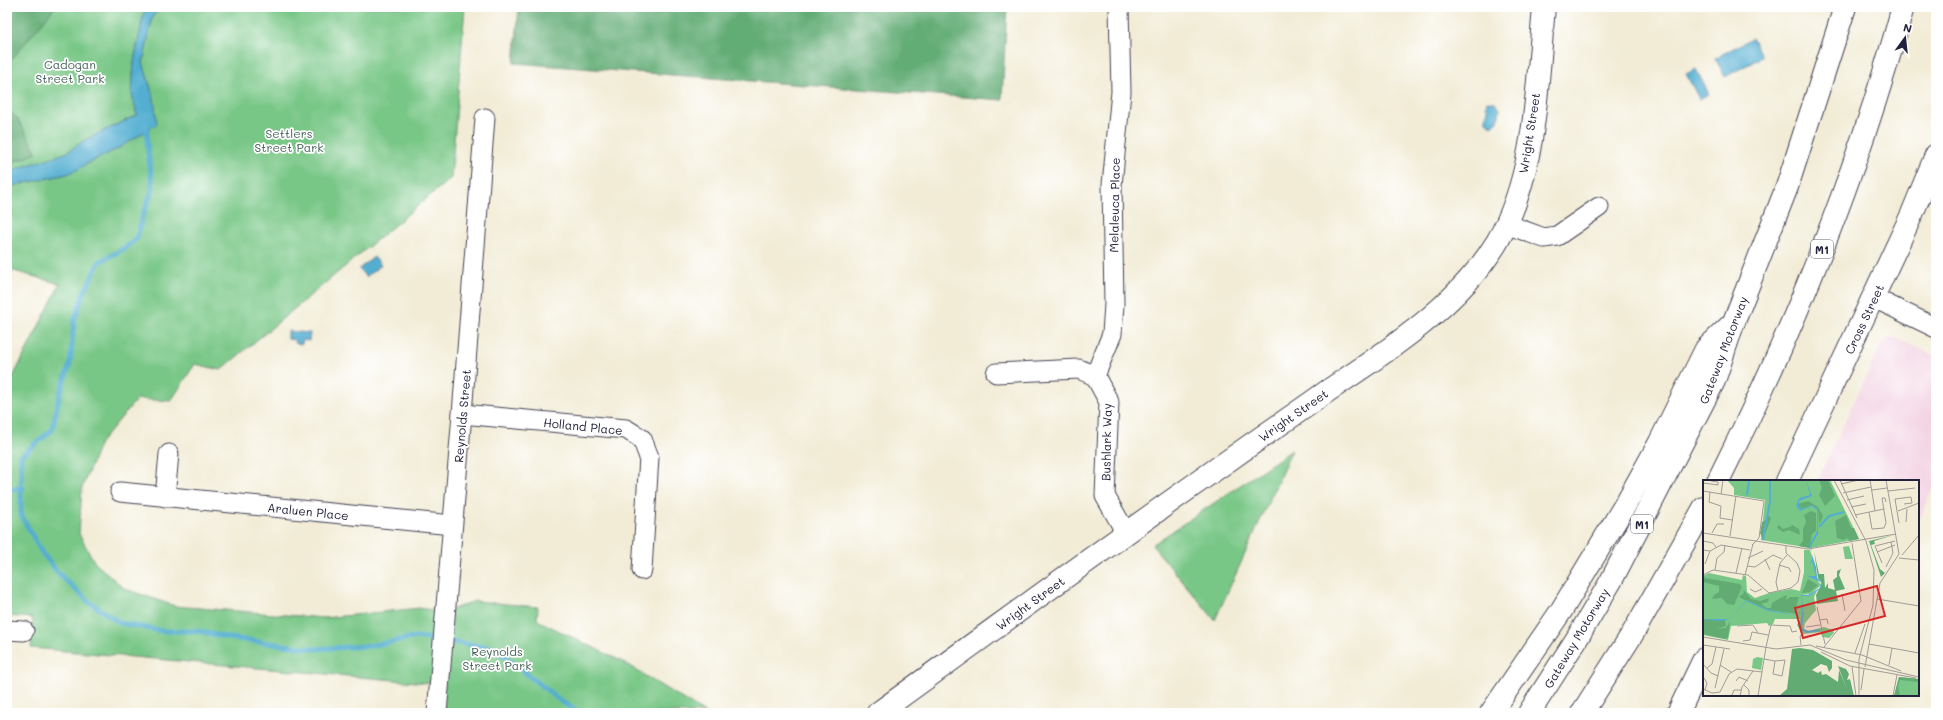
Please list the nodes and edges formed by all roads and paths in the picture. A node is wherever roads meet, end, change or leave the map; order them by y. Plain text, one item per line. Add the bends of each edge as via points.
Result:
1 (1119, 7) edge
2 (1544, 7) edge
3 (1845, 7) edge
4 (1903, 7) edge
5 (485, 118) dead end
6 (1936, 155) edge
7 (1599, 208) dead end
8 (1506, 224) junction
9 (1874, 298) junction
10 (1733, 324) junction
11 (1936, 328) edge
12 (996, 373) dead end
13 (1095, 376) junction
14 (462, 414) junction
15 (169, 454) dead end
16 (1718, 480) edge
17 (1787, 480) edge
18 (120, 492) dead end
19 (165, 497) junction
20 (1703, 510) edge
21 (452, 525) junction
22 (1126, 533) junction
23 (642, 570) dead end
24 (1703, 661) edge
25 (437, 713) edge
26 (878, 713) edge
27 (1491, 713) edge
28 (1529, 713) edge
29 (1582, 713) edge
30 (1678, 713) edge

1 - 13 street, Melaleuca Place via 1121,92 1112,185 1114,304 1112,334
2 - 8 main road, Wright Street via 1535,111 1526,163
3 - 10 main road, Gateway Motorway / M1 via 1787,187
4 - 16 main road, M1 via 1860,144 1810,280
5 - 14 street, Reynolds Street
6 - 9 main road, Cross Street
7 - 8 street via 1557,236 1544,238
8 - 22 main road, Wright Street via 1497,242 1465,284 1430,316 1379,357
9 - 11 street
9 - 17 main road, Cross Street
10 - 27 main road via 1706,349 1626,505 1561,611
10 - 28 main road, Gateway Motorway / M1 via 1714,381 1644,520 1576,640
12 - 13 street via 1079,369
13 - 22 street, Bushlark Way via 1108,402 1105,496
14 - 21 street, Reynolds Street
14 - 23 street, Holland Place via 626,429 642,439 648,457
15 - 19 street
18 - 19 street, Araluen Place
19 - 21 street, Araluen Place
20 - 29 main road via 1634,632
21 - 25 street, Reynolds Street
22 - 26 main road, Wright Street
24 - 30 main road

